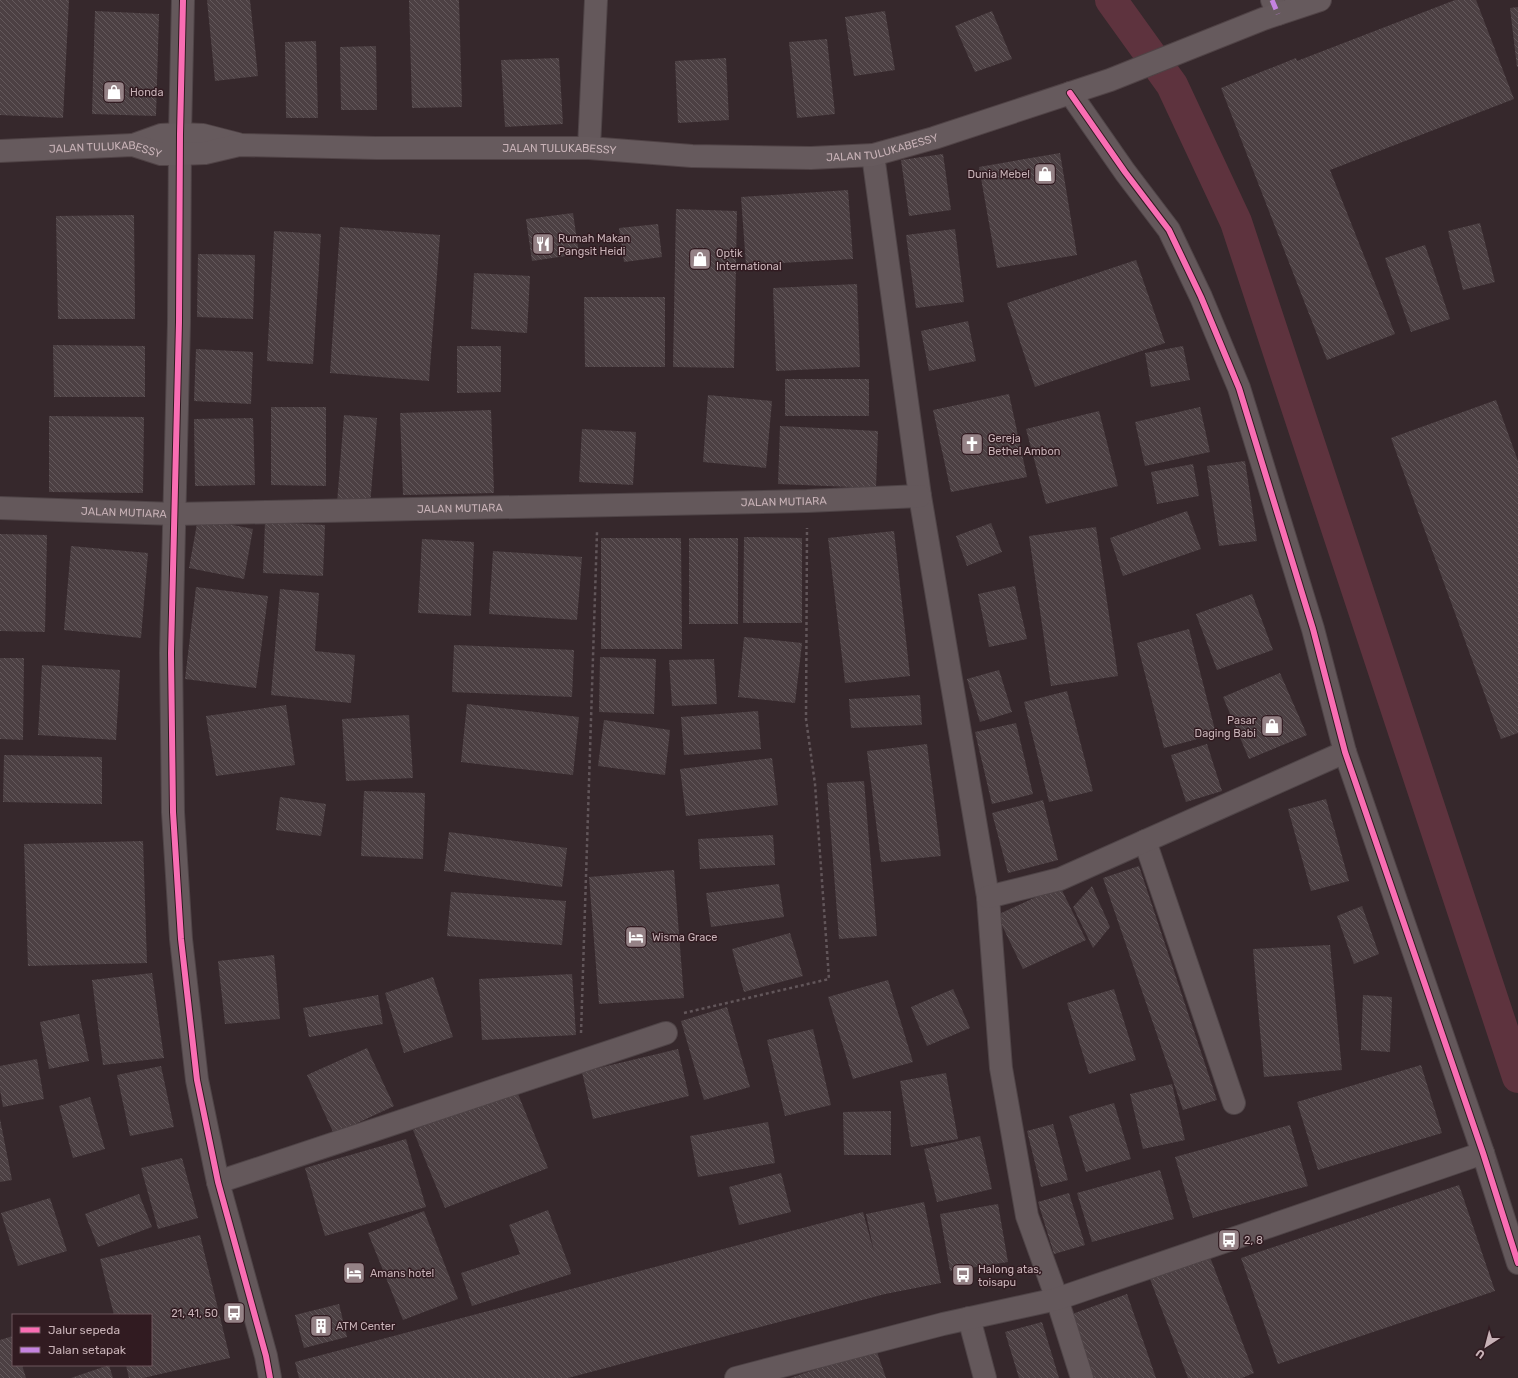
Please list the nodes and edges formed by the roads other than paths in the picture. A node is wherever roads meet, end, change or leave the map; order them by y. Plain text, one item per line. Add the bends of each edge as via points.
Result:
1 (183, 0) edge
2 (596, 0) edge
3 (1320, 0) edge
4 (1271, 11) edge
5 (1070, 93) junction
6 (180, 144) junction
7 (589, 148) junction
8 (0, 151) edge
9 (873, 155) junction
10 (920, 496) junction
11 (0, 508) edge
12 (174, 514) junction
13 (1345, 752) junction
14 (1145, 841) junction
15 (988, 898) junction
16 (666, 1033) road end
17 (1234, 1103) dead end
18 (1483, 1153) junction
19 (218, 1182) junction
20 (1518, 1263) edge
21 (1057, 1299) junction
22 (969, 1318) junction
23 (270, 1378) edge
24 (736, 1378) edge
25 (985, 1378) edge
26 (1082, 1378) edge

1 - 6 street
2 - 7 street
3 - 4 main road, JALAN TULUKABESSY
4 - 5 main road, JALAN TULUKABESSY via 1110,80
5 - 9 main road, JALAN TULUKABESSY via 934,138
5 - 13 street via 1169,230 1201,296 1239,388 1313,629
6 - 7 main road, JALAN TULUKABESSY via 205,153 239,145
6 - 8 main road, JALAN TULUKABESSY via 161,154 133,145
6 - 12 street
7 - 9 main road, JALAN TULUKABESSY via 700,156 811,158
9 - 10 street
10 - 12 street, JALAN MUTIARA via 807,501
10 - 15 street
11 - 12 street, JALAN MUTIARA
12 - 19 street via 171,653 175,836 182,939 197,1080
13 - 14 street
13 - 18 street
14 - 15 street via 1060,879
14 - 17 street
15 - 21 street via 1001,1068 1027,1216
16 - 19 street
18 - 20 street
18 - 21 street
19 - 23 street
21 - 22 street
21 - 26 street
22 - 24 street
22 - 25 street

